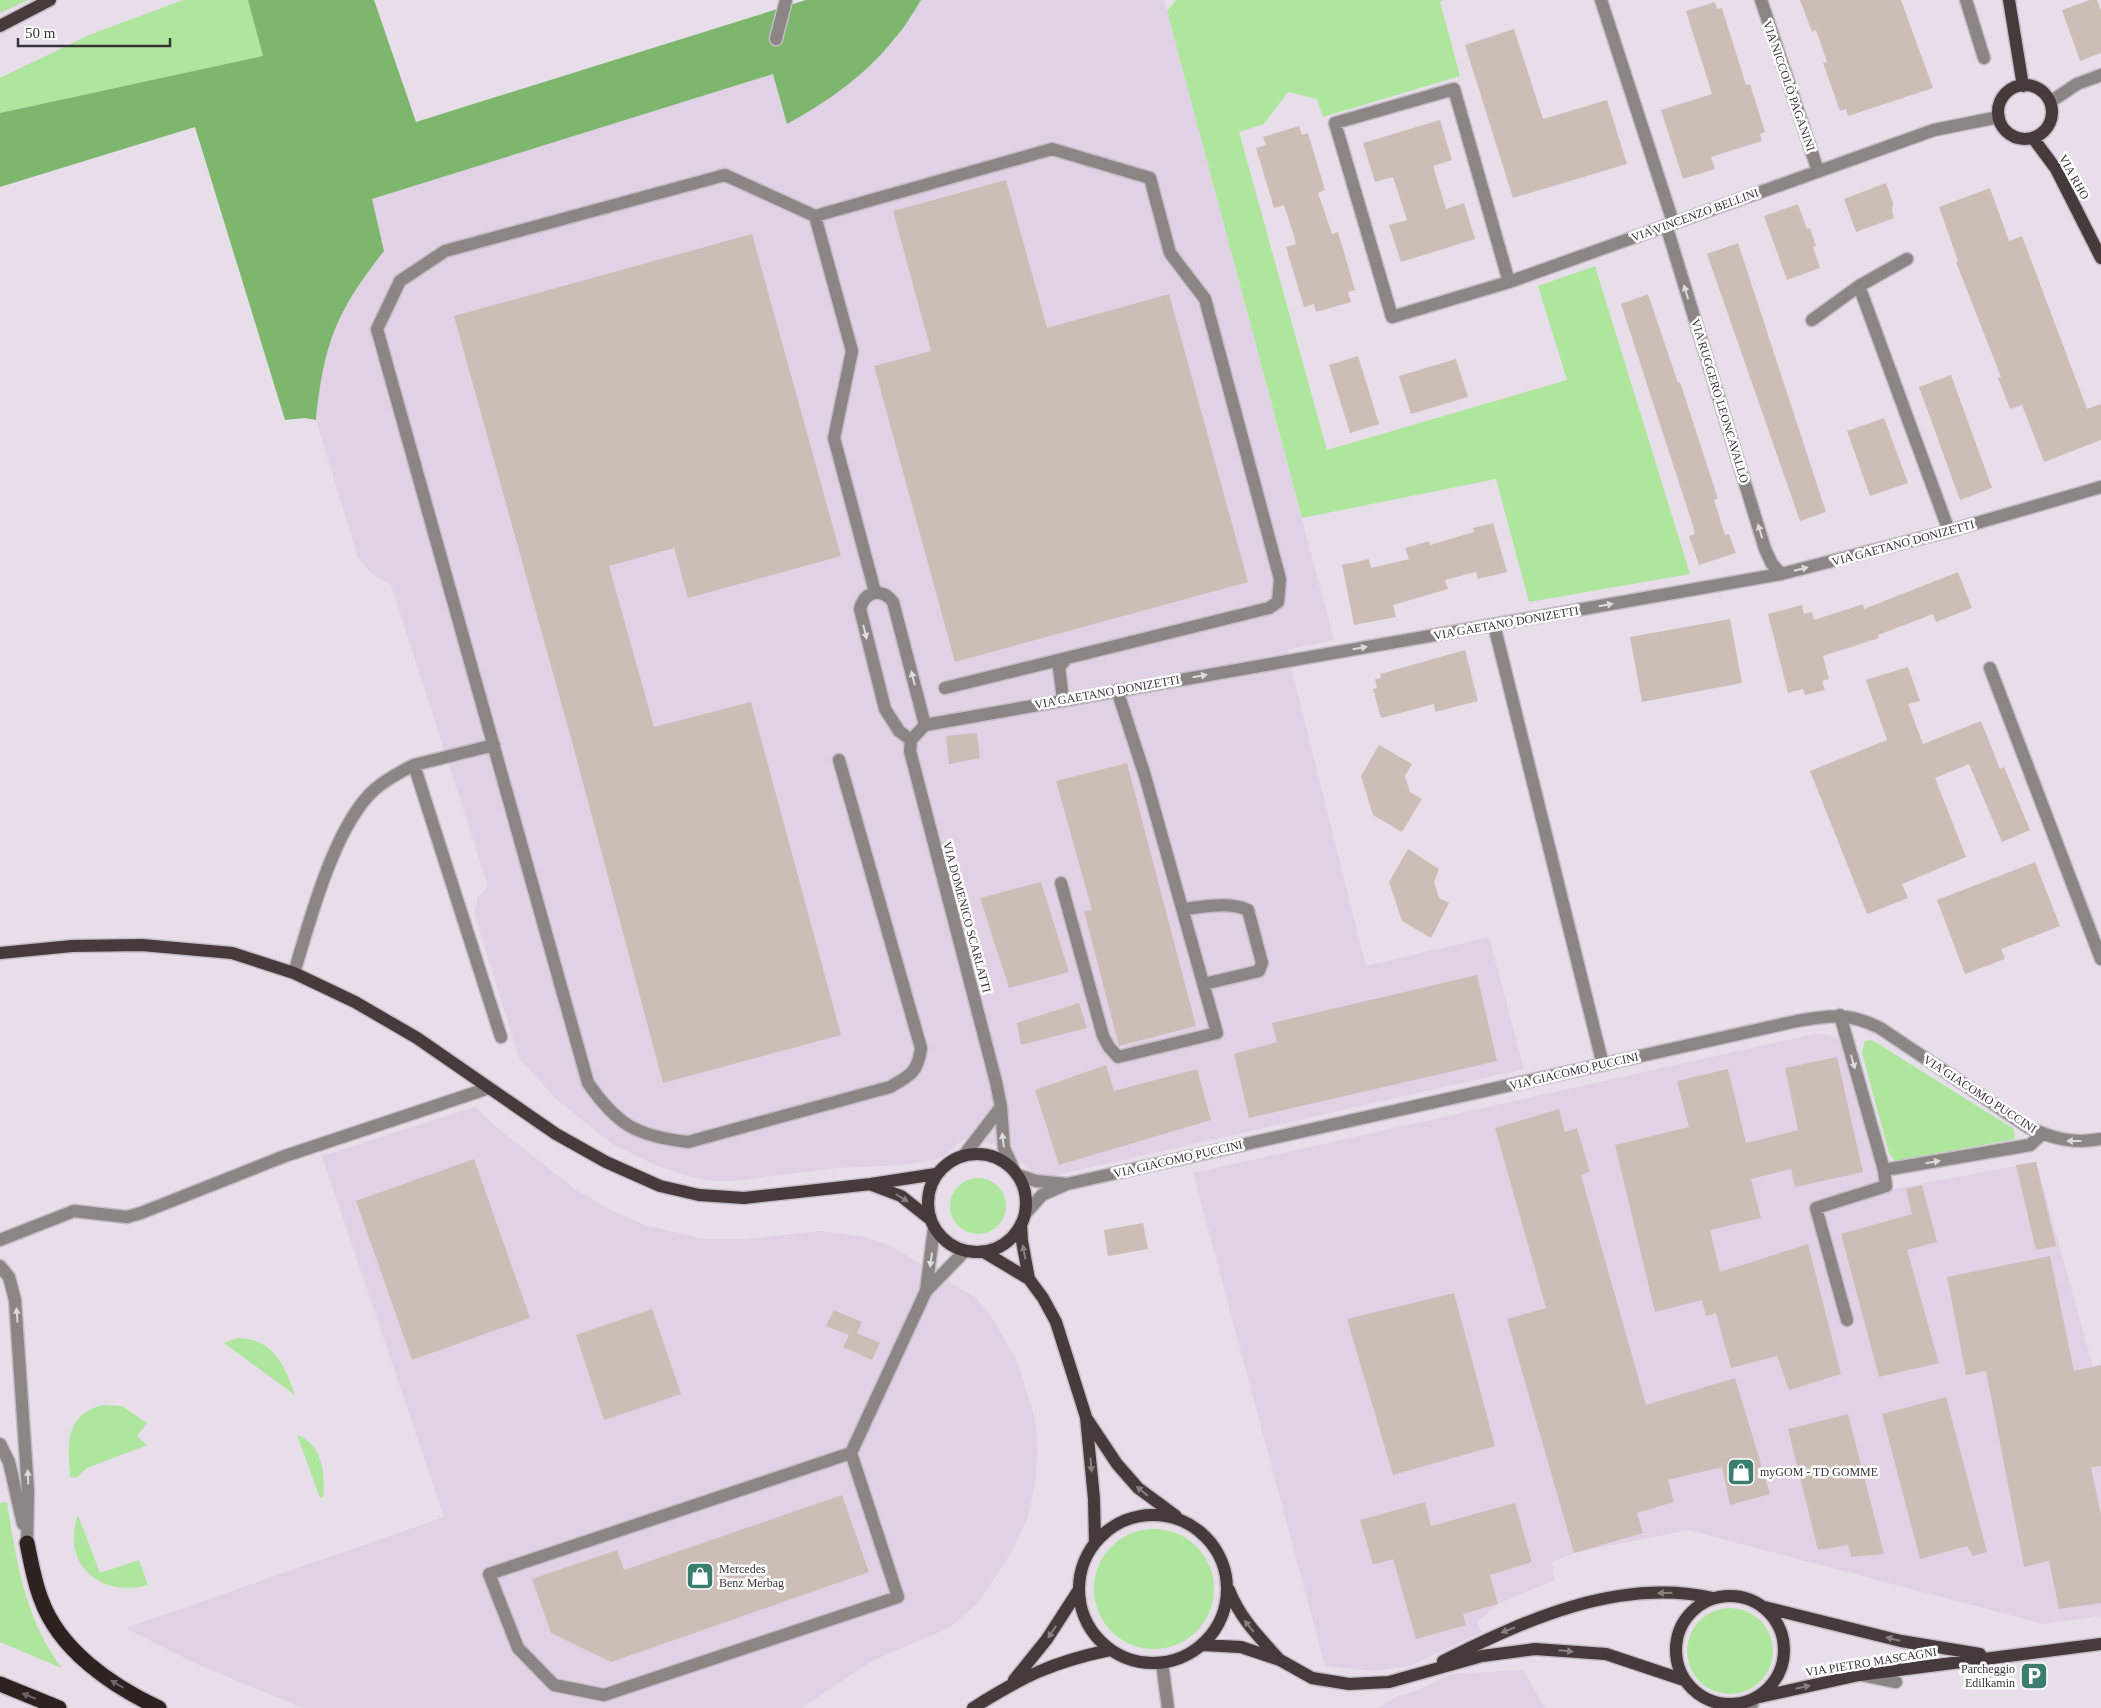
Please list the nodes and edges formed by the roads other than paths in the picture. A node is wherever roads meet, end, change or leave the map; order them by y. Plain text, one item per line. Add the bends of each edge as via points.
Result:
1 (50, 0) edge
2 (786, 0) edge
3 (1601, 0) edge
4 (1761, 0) edge
5 (1966, 0) edge
6 (2009, 0) edge
7 (0, 26) edge
8 (776, 39) dead end
9 (1984, 58) dead end
10 (2101, 75) edge
11 (2023, 86) junction
12 (2050, 102) junction
13 (1998, 117) junction
14 (2033, 138) junction
15 (1818, 171) junction
16 (815, 216) junction
17 (1669, 223) junction
18 (2101, 258) edge
19 (1907, 259) dead end
20 (1510, 282) junction
21 (1859, 286) junction
22 (1812, 320) dead end
23 (2099, 489) edge
24 (1949, 531) junction
25 (1781, 574) junction
26 (875, 592) junction
27 (1494, 625) junction
28 (1067, 658) junction
29 (1990, 668) dead end
30 (945, 688) dead end
31 (1117, 690) junction
32 (1063, 700) junction
33 (925, 725) junction
34 (913, 737) junction
35 (494, 745) junction
36 (839, 760) dead end
37 (414, 765) junction
38 (1060, 883) dead end
39 (1183, 908) junction
40 (0, 953) edge
41 (2101, 959) edge
42 (294, 973) junction
43 (1204, 984) junction
44 (1840, 1015) junction
45 (501, 1037) dead end
46 (1603, 1065) junction
47 (489, 1088) junction
48 (1001, 1107) junction
49 (2045, 1135) junction
50 (2101, 1139) edge
51 (966, 1154) junction
52 (1884, 1170) junction
53 (1016, 1173) junction
54 (936, 1174) junction
55 (871, 1184) junction
56 (1067, 1184) junction
57 (1023, 1219) junction
58 (932, 1223) junction
59 (0, 1240) edge
60 (964, 1251) junction
61 (984, 1252) junction
62 (0, 1266) edge
63 (1029, 1279) junction
64 (926, 1291) junction
65 (1847, 1320) dead end
66 (1086, 1417) junction
67 (0, 1444) edge
68 (850, 1453) junction
69 (1182, 1520) junction
70 (1095, 1542) junction
71 (27, 1543) junction
72 (1228, 1586) junction
73 (1078, 1591) junction
74 (1713, 1598) junction
75 (1764, 1606) junction
76 (2101, 1644) edge
77 (1202, 1645) junction
78 (1110, 1650) junction
79 (1992, 1656) junction
80 (1280, 1660) junction
81 (1162, 1663) junction
82 (1416, 1674) junction
83 (1859, 1675) junction
84 (1684, 1680) junction
85 (1896, 1682) dead end
86 (0, 1684) edge
87 (1011, 1684) junction
88 (1753, 1703) edge
89 (1718, 1705) edge
90 (59, 1708) edge
91 (159, 1708) edge
92 (973, 1708) edge
93 (1168, 1708) edge

1 - 7 main road
2 - 8 street
3 - 17 street, VIA RUGGERO LEONCAVALLO
4 - 15 street, VIA NICCOLÒ PAGANINI
5 - 9 street
6 - 11 main road
10 - 12 street via 2077,84
11 - 12 main road via 2039,89
11 - 13 main road via 2004,96
12 - 14 main road via 2049,124
13 - 14 main road via 2002,126 2015,137
13 - 15 street, VIA VINCENZO BELLINI via 1934,130
14 - 18 main road, VIA RHO via 2056,169
15 - 17 street, VIA VINCENZO BELLINI
16 - 26 street via 852,351 834,438
16 - 28 street via 1052,149 1150,178 1170,253 1205,299 1280,579 1281,594 1278,602 1269,608
16 - 35 street via 725,175 445,251 400,280 377,328
17 - 20 street, VIA VINCENZO BELLINI
25 -> 17 street, VIA RUGGERO LEONCAVALLO via 1772,564 1766,549
19 - 21 street
20 - 20 street, VIA VINCENZO BELLINI via 1392,317 1335,123 1454,89
21 - 22 street
21 - 24 street
23 - 24 street, VIA GAETANO DONIZETTI
25 -> 24 street, VIA GAETANO DONIZETTI
27 -> 25 street, VIA GAETANO DONIZETTI
33 -> 26 street via 893,602 888,596
26 -> 34 street via 862,600 860,608 865,632 885,708 899,730
31 -> 27 street, VIA GAETANO DONIZETTI
27 - 46 street
28 - 30 street
28 - 32 street via 1059,667
29 - 41 street
31 - 32 street, VIA GAETANO DONIZETTI
31 - 39 street
32 - 33 street, VIA GAETANO DONIZETTI
33 - 34 street
34 - 48 street, VIA DOMENICO SCARLATTI via 910,751
35 - 36 street via 588,1083 605,1108 627,1125 655,1138 688,1142 890,1087 906,1079 919,1064 921,1048
35 - 37 street
37 - 42 street via 396,773 374,790 350,821 319,891
37 - 45 street
38 - 43 street via 1103,1036 1118,1057 1217,1032
39 - 43 street
39 - 43 street via 1240,906 1248,910 1262,963 1259,971
40 - 42 main road via 72,946 159,946 232,953
42 - 47 main road via 355,1002 417,1038
44 - 46 street, VIA GIACOMO PUCCINI via 1797,1021
44 - 49 street, VIA GIACOMO PUCCINI via 1864,1020 1880,1028 2028,1127
44 -> 52 street
46 - 56 street, VIA GIACOMO PUCCINI
47 - 55 main road via 556,1134 606,1162 660,1186 699,1195 744,1198
47 - 59 street via 285,1156 141,1213 127,1216 74,1212
48 - 51 street
53 -> 48 street, VIA DOMENICO SCARLATTI via 1004,1148
50 -> 49 street, VIA GIACOMO PUCCINI via 2068,1142
52 -> 49 street via 2030,1144
51 - 53 main road via 995,1156
51 - 54 main road via 954,1158
52 - 65 street via 1886,1186 1816,1208
53 - 56 street, VIA GIACOMO PUCCINI via 1036,1181
53 - 57 main road via 1026,1201
54 - 55 main road
54 - 58 main road via 929,1188 927,1203
55 -> 58 main road via 901,1196
56 - 57 street via 1042,1195
57 - 61 main road via 1012,1237
63 -> 57 main road via 1022,1241
58 - 60 main road via 950,1244
58 -> 64 street
60 - 61 main road
60 - 64 street
61 - 63 main road
71 -> 62 street via 28,1491 15,1300 9,1277
63 - 66 main road via 1044,1298 1056,1322
64 - 68 street
69 -> 66 main road via 1138,1488 1117,1464
66 -> 70 main road
67 - 71 street via 9,1462
68 - 68 street via 489,1574 518,1648 554,1686 604,1695 898,1597
69 - 70 main road via 1158,1514 1134,1516 1112,1526
69 - 72 main road via 1200,1531 1214,1546 1224,1565
70 - 73 main road via 1082,1565
91 -> 71 highway via 108,1679 65,1640 41,1600
72 - 77 main road via 1222,1619
80 -> 72 main road via 1248,1626 1237,1610
73 - 78 main road via 1080,1608 1087,1624
73 -> 87 main road via 1047,1639
74 - 75 main road via 1730,1595 1748,1598
74 -> 82 main road via 1687,1592 1631,1594 1570,1606 1491,1637
74 - 84 main road via 1698,1606 1678,1633 1678,1666
79 -> 75 main road, VIA PIETRO MASCAGNI via 1901,1641
75 - 88 main road via 1776,1620 1783,1636 1784,1654 1780,1672
76 - 79 main road, VIA PIETRO MASCAGNI
77 - 80 main road via 1241,1647
77 - 81 main road via 1183,1657
78 - 81 main road via 1126,1659
78 - 87 main road via 1062,1661
79 - 83 main road, VIA PIETRO MASCAGNI
80 - 82 main road via 1312,1678 1348,1684 1389,1682
81 - 93 street
82 -> 84 main road via 1482,1656 1535,1649 1606,1654
83 - 85 street
88 -> 83 main road, VIA PIETRO MASCAGNI
84 - 89 main road
90 -> 86 highway
87 - 92 main road
88 - 89 main road

